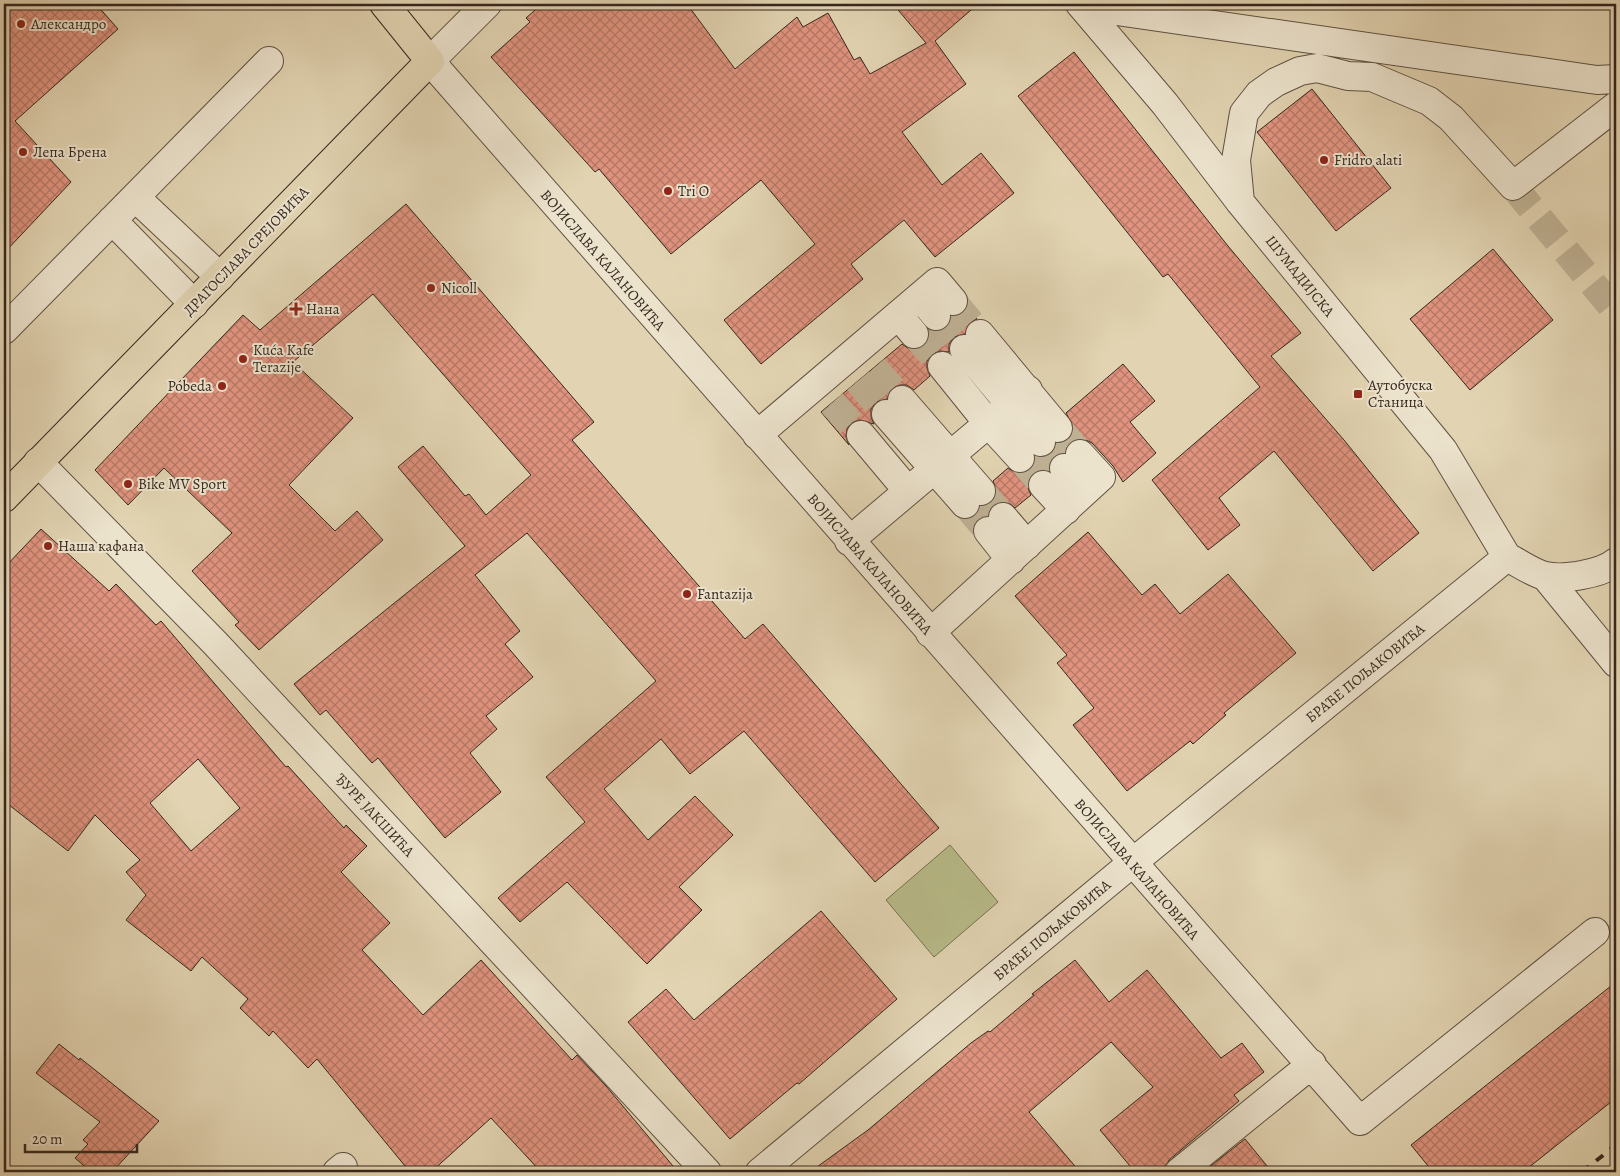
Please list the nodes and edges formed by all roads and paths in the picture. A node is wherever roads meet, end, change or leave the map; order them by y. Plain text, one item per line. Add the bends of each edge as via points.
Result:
1 (384, 4) edge
2 (487, 4) edge
3 (1081, 5) edge
4 (269, 61) dead end
5 (430, 61) junction
6 (1616, 79) edge
7 (1616, 106) edge
8 (135, 196) junction
9 (1240, 202) junction
10 (112, 220) junction
11 (220, 277) junction
12 (194, 304) junction
13 (936, 305) dead end
14 (4, 330) edge
15 (972, 342) tunnel mouth
16 (942, 366) tunnel mouth
17 (1019, 397) junction
18 (894, 407) tunnel mouth
19 (988, 423) junction
20 (757, 435) junction
21 (861, 435) tunnel mouth
22 (1050, 435) tunnel mouth
23 (1020, 458) tunnel mouth
24 (1072, 461) tunnel mouth
25 (38, 462) junction
26 (942, 464) junction
27 (1043, 485) tunnel mouth
28 (908, 491) junction
29 (4, 498) edge
30 (973, 498) tunnel mouth
31 (1075, 501) junction
32 (996, 524) tunnel mouth
33 (849, 541) junction
34 (1019, 552) junction
35 (1507, 557) junction
36 (1616, 562) edge
37 (1545, 576) junction
38 (930, 633) junction
39 (1616, 663) edge
40 (1132, 863) junction
41 (1595, 932) dead end
42 (1312, 1064) junction
43 (707, 1172) edge
44 (760, 1172) edge
45 (1179, 1172) edge

1 - 5 main road, ВОЈИСЛАВА КАЛАНОВИЋА
2 - 5 street, ДРАГОСЛАВА СРЕЈОВИЋА
3 - 6 street via 1478,64 1597,80
3 - 9 street, ШУМАДИЈСКА via 1165,104
4 - 8 street
5 - 11 main road, ДРАГОСЛАВА СРЕЈОВИЋА
5 - 20 street, ВОЈИСЛАВА КАЛАНОВИЋА
7 - 9 street via 1513,186 1451,118 1429,101 1372,78 1317,68 1300,71 1259,94 1244,113 1236,160
8 - 10 street
8 - 11 street
9 - 35 street, ШУМАДИЈСКА via 1443,450
10 - 12 street
10 - 14 street
11 - 12 main road, ДРАГОСЛАВА СРЕЈОВИЋА
12 - 25 main road, ДРАГОСЛАВА СРЕЈОВИЋА
13 - 20 street via 906,324 825,394
15 - 17 street
16 - 19 street
17 - 19 street
17 - 22 street
18 - 26 street
19 - 23 street
19 - 26 street
20 - 33 street, ВОЈИСЛАВА КАЛАНОВИЋА
21 - 28 street
24 - 31 street via 1101,477
25 - 29 main road, ДРАГОСЛАВА СРЕЈОВИЋА
25 - 43 street, ЂУРЕ ЈАКШИЋА via 235,665
26 - 28 street
26 - 30 street
27 - 31 street
28 - 33 street
31 - 34 street
32 - 34 street
33 - 38 street, ВОЈИСЛАВА КАЛАНОВИЋА
34 - 38 street
35 - 37 street
35 - 40 street, БРАЋЕ ПОЉАКОВИЋА
36 - 37 street via 1578,576
37 - 39 street
38 - 40 street, ВОЈИСЛАВА КАЛАНОВИЋА
40 - 42 street, ВОЈИСЛАВА КАЛАНОВИЋА
40 - 44 street, БРАЋЕ ПОЉАКОВИЋА
41 - 42 street, ВОЈИСЛАВА КАЛАНОВИЋА via 1360,1121
42 - 45 street

